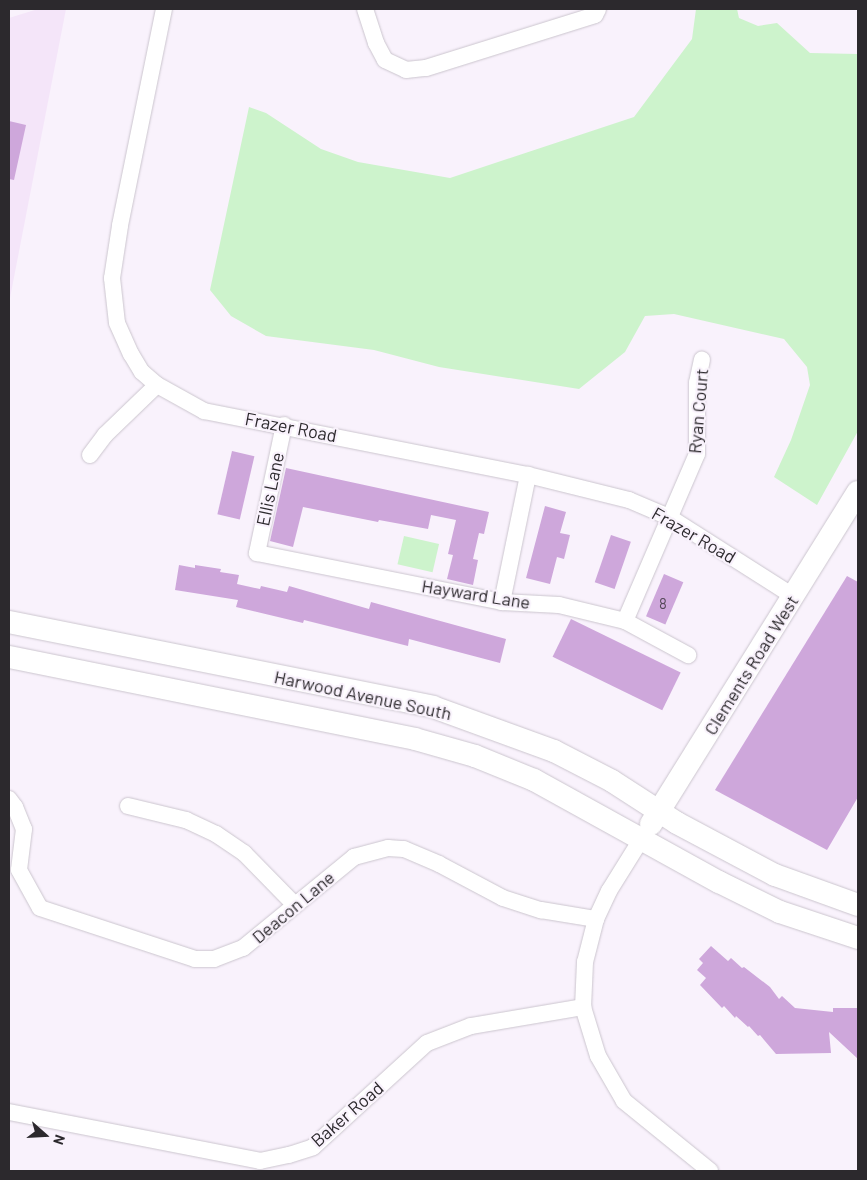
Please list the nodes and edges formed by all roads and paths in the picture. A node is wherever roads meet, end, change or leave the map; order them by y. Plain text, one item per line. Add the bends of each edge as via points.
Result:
1 (164, 9) edge
2 (365, 9) edge
3 (598, 9) edge
4 (702, 360) dead end
5 (157, 385) junction
6 (284, 425) junction
7 (90, 455) dead end
8 (528, 475) junction
9 (858, 492) edge
10 (669, 517) junction
11 (257, 552) joint
12 (793, 596) junction
13 (502, 602) junction
14 (625, 621) junction
15 (9, 622) edge
16 (688, 655) dead end
17 (9, 656) edge
18 (9, 799) edge
19 (128, 806) dead end
20 (659, 812) junction
21 (642, 838) junction
22 (14, 871) edge
23 (296, 904) junction
24 (858, 905) edge
25 (596, 919) junction
26 (858, 938) edge
27 (583, 1007) junction
28 (9, 1112) edge
29 (710, 1171) edge

1 - 5 street, Frazer Road via 112,278 117,323 142,372
2 - 3 street via 385,60 406,70 426,68 585,18 594,15
4 - 10 street, Ryan Court via 697,383 697,454
5 - 6 street, Frazer Road via 204,411
5 - 7 street via 105,435
6 - 8 street, Frazer Road
6 - 11 street, Ellis Lane
8 - 10 street, Frazer Road via 629,500
8 - 13 street
9 - 12 main road, Clements Road West
10 - 12 street, Frazer Road
10 - 14 street, Ryan Court
11 - 13 street, Hayward Lane
12 - 20 main road, Clements Road West
13 - 14 street, Hayward Lane via 559,605
14 - 16 street, Hayward Lane
15 - 20 main road, Harwood Avenue South via 433,707 554,751 612,781
17 - 21 main road, Harwood Avenue South via 415,739 534,780
18 - 22 street, Deacon Lane via 24,829
19 - 23 street via 186,820 216,834 244,853
20 - 21 main road, Clements Road West
20 - 24 main road, Harwood Avenue South via 775,875
21 - 25 street via 609,890
21 - 26 main road, Harwood Avenue South via 780,912
22 - 23 street, Deacon Lane via 40,908 195,960 214,959 243,948 276,924
23 - 25 street, Deacon Lane via 354,857 388,848 404,849 439,864 503,898 541,910
25 - 27 street via 585,962
27 - 28 street, Baker Road via 471,1026 427,1043 313,1147 260,1161
27 - 29 street via 598,1056 624,1101

